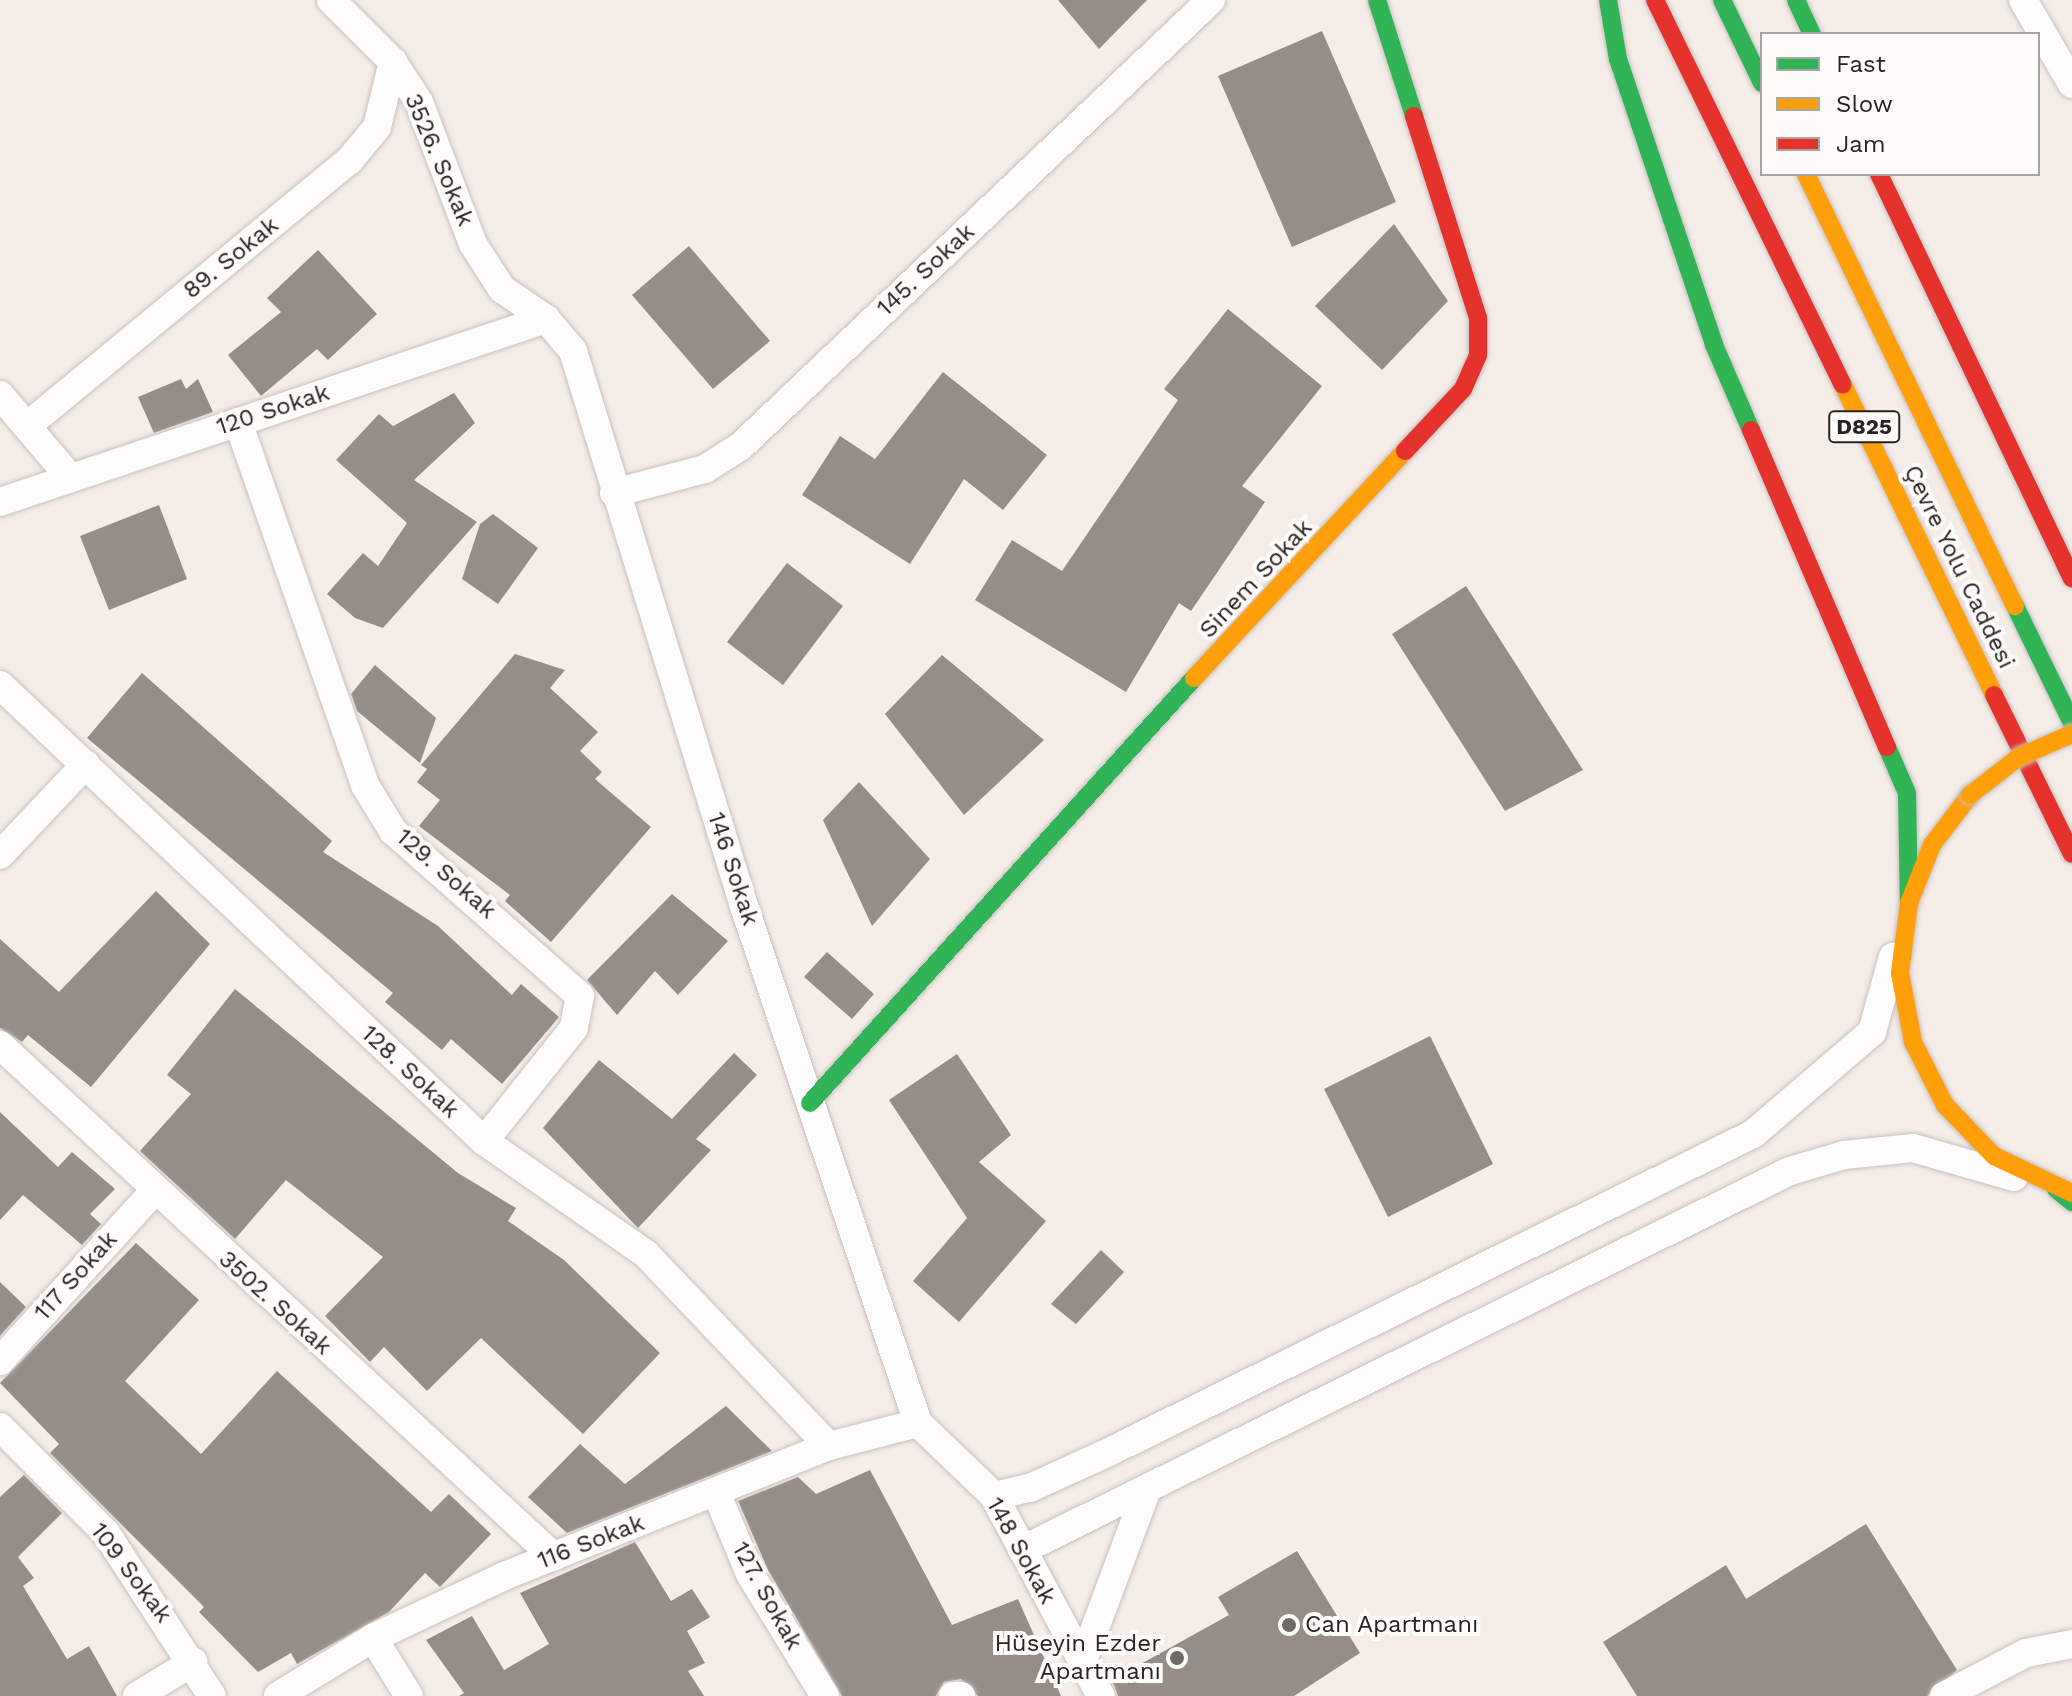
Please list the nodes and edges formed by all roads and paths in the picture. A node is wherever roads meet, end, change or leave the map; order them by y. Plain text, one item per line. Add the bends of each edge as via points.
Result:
1 (331, 0) edge
2 (1211, 0) edge
3 (1377, 0) edge
4 (1608, 0) edge
5 (1655, 0) edge
6 (1722, 0) edge
7 (1796, 0) edge
8 (2023, 0) edge
9 (1811, 32) edge
10 (393, 62) junction
11 (1760, 79) edge
12 (2072, 84) edge
13 (1807, 176) edge
14 (1880, 176) edge
15 (546, 319) junction
16 (0, 395) edge
17 (238, 422) junction
18 (27, 426) junction
19 (68, 475) junction
20 (614, 493) junction
21 (0, 502) edge
22 (2072, 578) edge
23 (0, 685) edge
24 (2072, 723) edge
25 (2072, 734) edge
26 (86, 764) junction
27 (2072, 854) edge
28 (0, 855) edge
29 (1909, 903) junction
30 (0, 1045) edge
31 (810, 1103) junction
32 (484, 1141) junction
33 (153, 1192) junction
34 (2067, 1195) edge
35 (0, 1361) edge
36 (918, 1423) junction
37 (0, 1427) edge
38 (829, 1446) junction
39 (716, 1492) junction
40 (1146, 1492) junction
41 (994, 1496) junction
42 (1022, 1550) junction
43 (554, 1557) junction
44 (373, 1638) junction
45 (2072, 1644) edge
46 (193, 1662) junction
47 (1082, 1663) junction
48 (137, 1696) edge
49 (212, 1696) edge
50 (278, 1696) edge
51 (409, 1696) edge
52 (825, 1696) edge
53 (953, 1696) edge
54 (961, 1696) edge
55 (1101, 1696) edge
56 (1944, 1696) edge

1 - 10 street, 3526. Sokak
2 - 20 street, 145. Sokak via 741,446 705,469
3 - 31 main road, Sinem Sokak via 1478,318 1478,355 1463,389 955,935
4 - 29 main road via 1618,59 1714,345 1907,793
5 - 27 main road, Çevre Yolu Caddesi / D825
6 - 11 main road
7 - 9 main road
8 - 12 street
10 - 15 street, 3526. Sokak via 419,102 473,244 502,289
10 - 18 street, 89. Sokak via 377,127 349,161
13 - 24 main road, Çevre Yolu Caddesi / D825
14 - 22 main road
15 - 17 street, 120 Sokak
15 - 20 street, 146 Sokak via 573,351
16 - 18 street
17 - 19 street, 120 Sokak
17 - 32 street, 129. Sokak via 365,785 393,831 580,996 574,1028
18 - 19 street
19 - 21 street, 120 Sokak
20 - 31 street, 146 Sokak
23 - 26 street, 128. Sokak
25 - 29 main road, bridge via 2019,757 1970,795 1932,845
26 - 28 street
26 - 32 street, 128. Sokak
29 - 34 main road via 1900,973 1919,1055 1945,1105 1994,1156
29 - 41 street via 1872,1032 1753,1134 1109,1452 1030,1488
30 - 33 street, 3502. Sokak
31 - 36 street, 146 Sokak
32 - 38 street, 128. Sokak via 646,1254
33 - 35 street, 117 Sokak
33 - 43 street, 3502. Sokak
34 - 40 street via 1913,1148 1844,1155 1790,1171
36 - 38 street, 116 Sokak
36 - 41 street, 148 Sokak
37 - 46 street, 109 Sokak via 106,1533
38 - 39 street, 116 Sokak
39 - 43 street, 116 Sokak
39 - 52 street, 127. Sokak via 750,1574
40 - 42 street
40 - 47 street
41 - 42 street, 148 Sokak
42 - 47 street, 148 Sokak
43 - 44 street, 116 Sokak
44 - 50 street, 116 Sokak
44 - 51 street
45 - 56 street via 2026,1653
46 - 48 street
46 - 49 street, 109 Sokak
47 - 55 street, 148 Sokak
53 - 54 street

